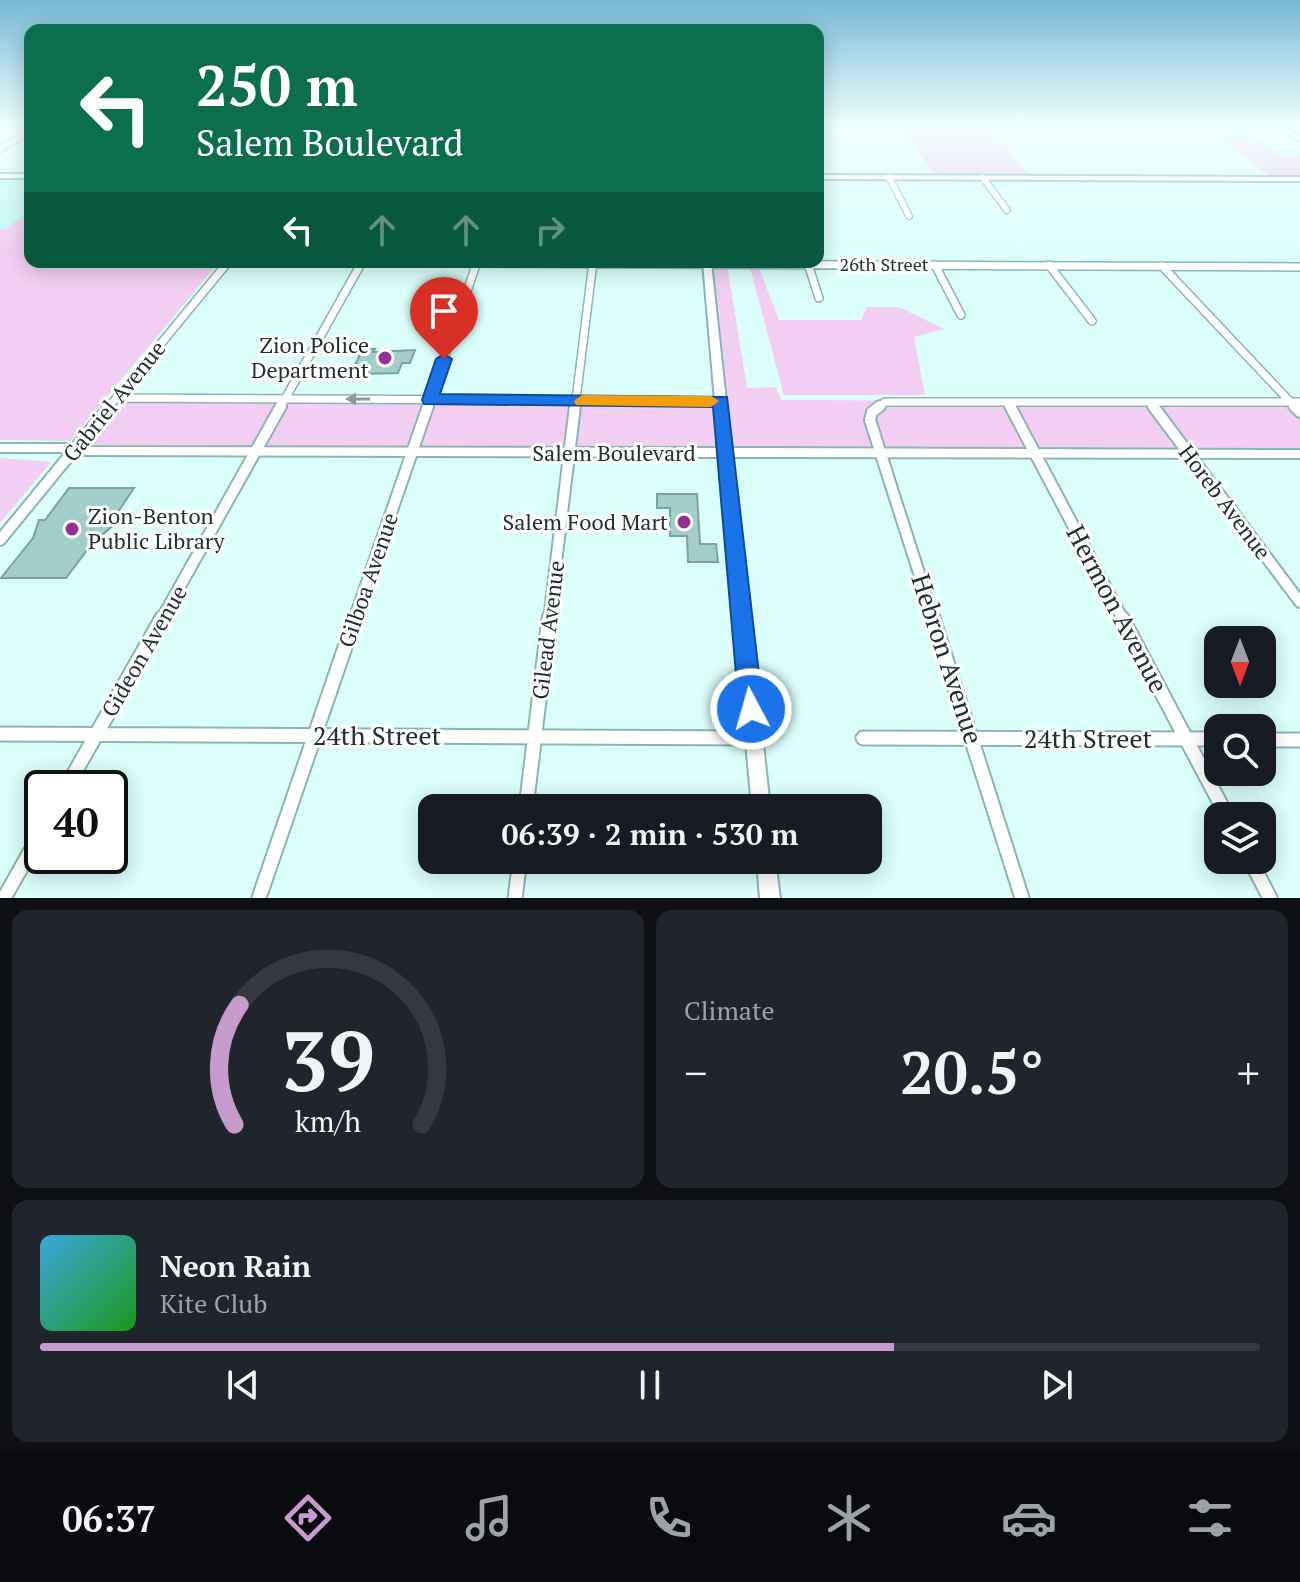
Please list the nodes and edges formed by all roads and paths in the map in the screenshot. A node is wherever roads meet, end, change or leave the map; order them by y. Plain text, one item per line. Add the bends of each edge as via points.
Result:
1 (0, 176) edge
2 (24, 176) edge
3 (824, 177) edge
4 (889, 177) junction
5 (983, 178) junction
6 (1300, 179) edge
7 (1007, 210) dead end
8 (909, 216) dead end
9 (824, 264) edge
10 (935, 265) junction
11 (1049, 265) junction
12 (1162, 266) junction
13 (1300, 267) edge
14 (223, 268) edge
15 (359, 268) edge
16 (475, 268) edge
17 (592, 268) edge
18 (708, 268) edge
19 (809, 268) edge
20 (819, 298) dead end
21 (961, 315) dead end
22 (1092, 321) dead end
23 (116, 398) junction
24 (286, 399) junction
25 (430, 400) junction
26 (576, 401) junction
27 (721, 401) junction
28 (1008, 402) junction
29 (1295, 402) edge
30 (1151, 403) junction
31 (1300, 412) edge
32 (0, 448) edge
33 (74, 449) junction
34 (257, 452) junction
35 (412, 452) junction
36 (570, 453) junction
37 (726, 453) junction
38 (882, 453) junction
39 (1035, 453) junction
40 (1189, 454) junction
41 (1300, 454) edge
42 (0, 540) edge
43 (1300, 602) edge
44 (0, 734) edge
45 (97, 734) junction
46 (315, 735) junction
47 (535, 737) junction
48 (754, 738) junction
49 (863, 738) dead end
50 (972, 738) junction
51 (1186, 739) junction
52 (1204, 739) edge
53 (1276, 740) edge
54 (1300, 740) edge
55 (76, 770) edge
56 (528, 794) edge
57 (760, 794) edge
58 (1220, 802) edge
59 (24, 863) edge
60 (518, 874) edge
61 (767, 874) edge
62 (1257, 874) edge
63 (4, 898) edge
64 (259, 898) edge
65 (515, 898) edge
66 (770, 898) edge
67 (1022, 898) edge
68 (1270, 898) edge

1 - 2 street
3 - 4 street
4 - 5 street
4 - 8 street
5 - 6 street
5 - 7 street
9 - 10 street, 26th Street
10 - 11 street, 26th Street
10 - 21 street
11 - 12 street, 26th Street
11 - 22 street
12 - 13 street, 26th Street
12 - 29 street
14 - 23 street, Gabriel Avenue
15 - 24 street, Gideon Avenue
16 - 25 street, Gilboa Avenue
17 - 26 street, Gilead Avenue
18 - 27 street
19 - 20 street
23 - 24 street
23 - 33 street, Gabriel Avenue
25 -> 24 street
24 - 34 street, Gideon Avenue
25 - 26 street
25 - 35 street, Gilboa Avenue
26 - 27 street
26 - 36 street, Gilead Avenue
27 - 37 street
28 - 30 street
28 - 38 street, Hebron Avenue via 885,402 875,407 870,420
28 - 39 street, Hermon Avenue
29 - 30 street
29 - 31 street
30 - 40 street, Horeb Avenue
32 - 33 street, Salem Boulevard
33 - 34 street, Salem Boulevard
33 - 42 street, Gabriel Avenue
34 - 35 street, Salem Boulevard
34 - 45 street, Gideon Avenue
35 - 36 street, Salem Boulevard
35 - 46 street, Gilboa Avenue
36 - 37 street, Salem Boulevard
36 - 47 street, Gilead Avenue
37 - 38 street, Salem Boulevard
37 - 48 street
38 - 39 street, Salem Boulevard
38 - 50 street, Hebron Avenue
39 - 40 street, Salem Boulevard
39 - 51 street, Hermon Avenue
40 - 41 street, Salem Boulevard
40 - 43 street, Horeb Avenue
44 - 45 street, 24th Street
45 - 46 street, 24th Street
45 - 55 street, Gideon Avenue
46 - 47 street, 24th Street
46 - 64 street, Gilboa Avenue
47 - 48 street, 24th Street
47 - 56 street, Gilead Avenue
48 - 57 street
49 - 50 street, 24th Street
50 - 51 street, 24th Street
50 - 67 street, Hebron Avenue
51 - 52 street, 24th Street
51 - 58 street, Hermon Avenue
53 - 54 street
59 - 63 street
60 - 65 street
61 - 66 street
62 - 68 street

